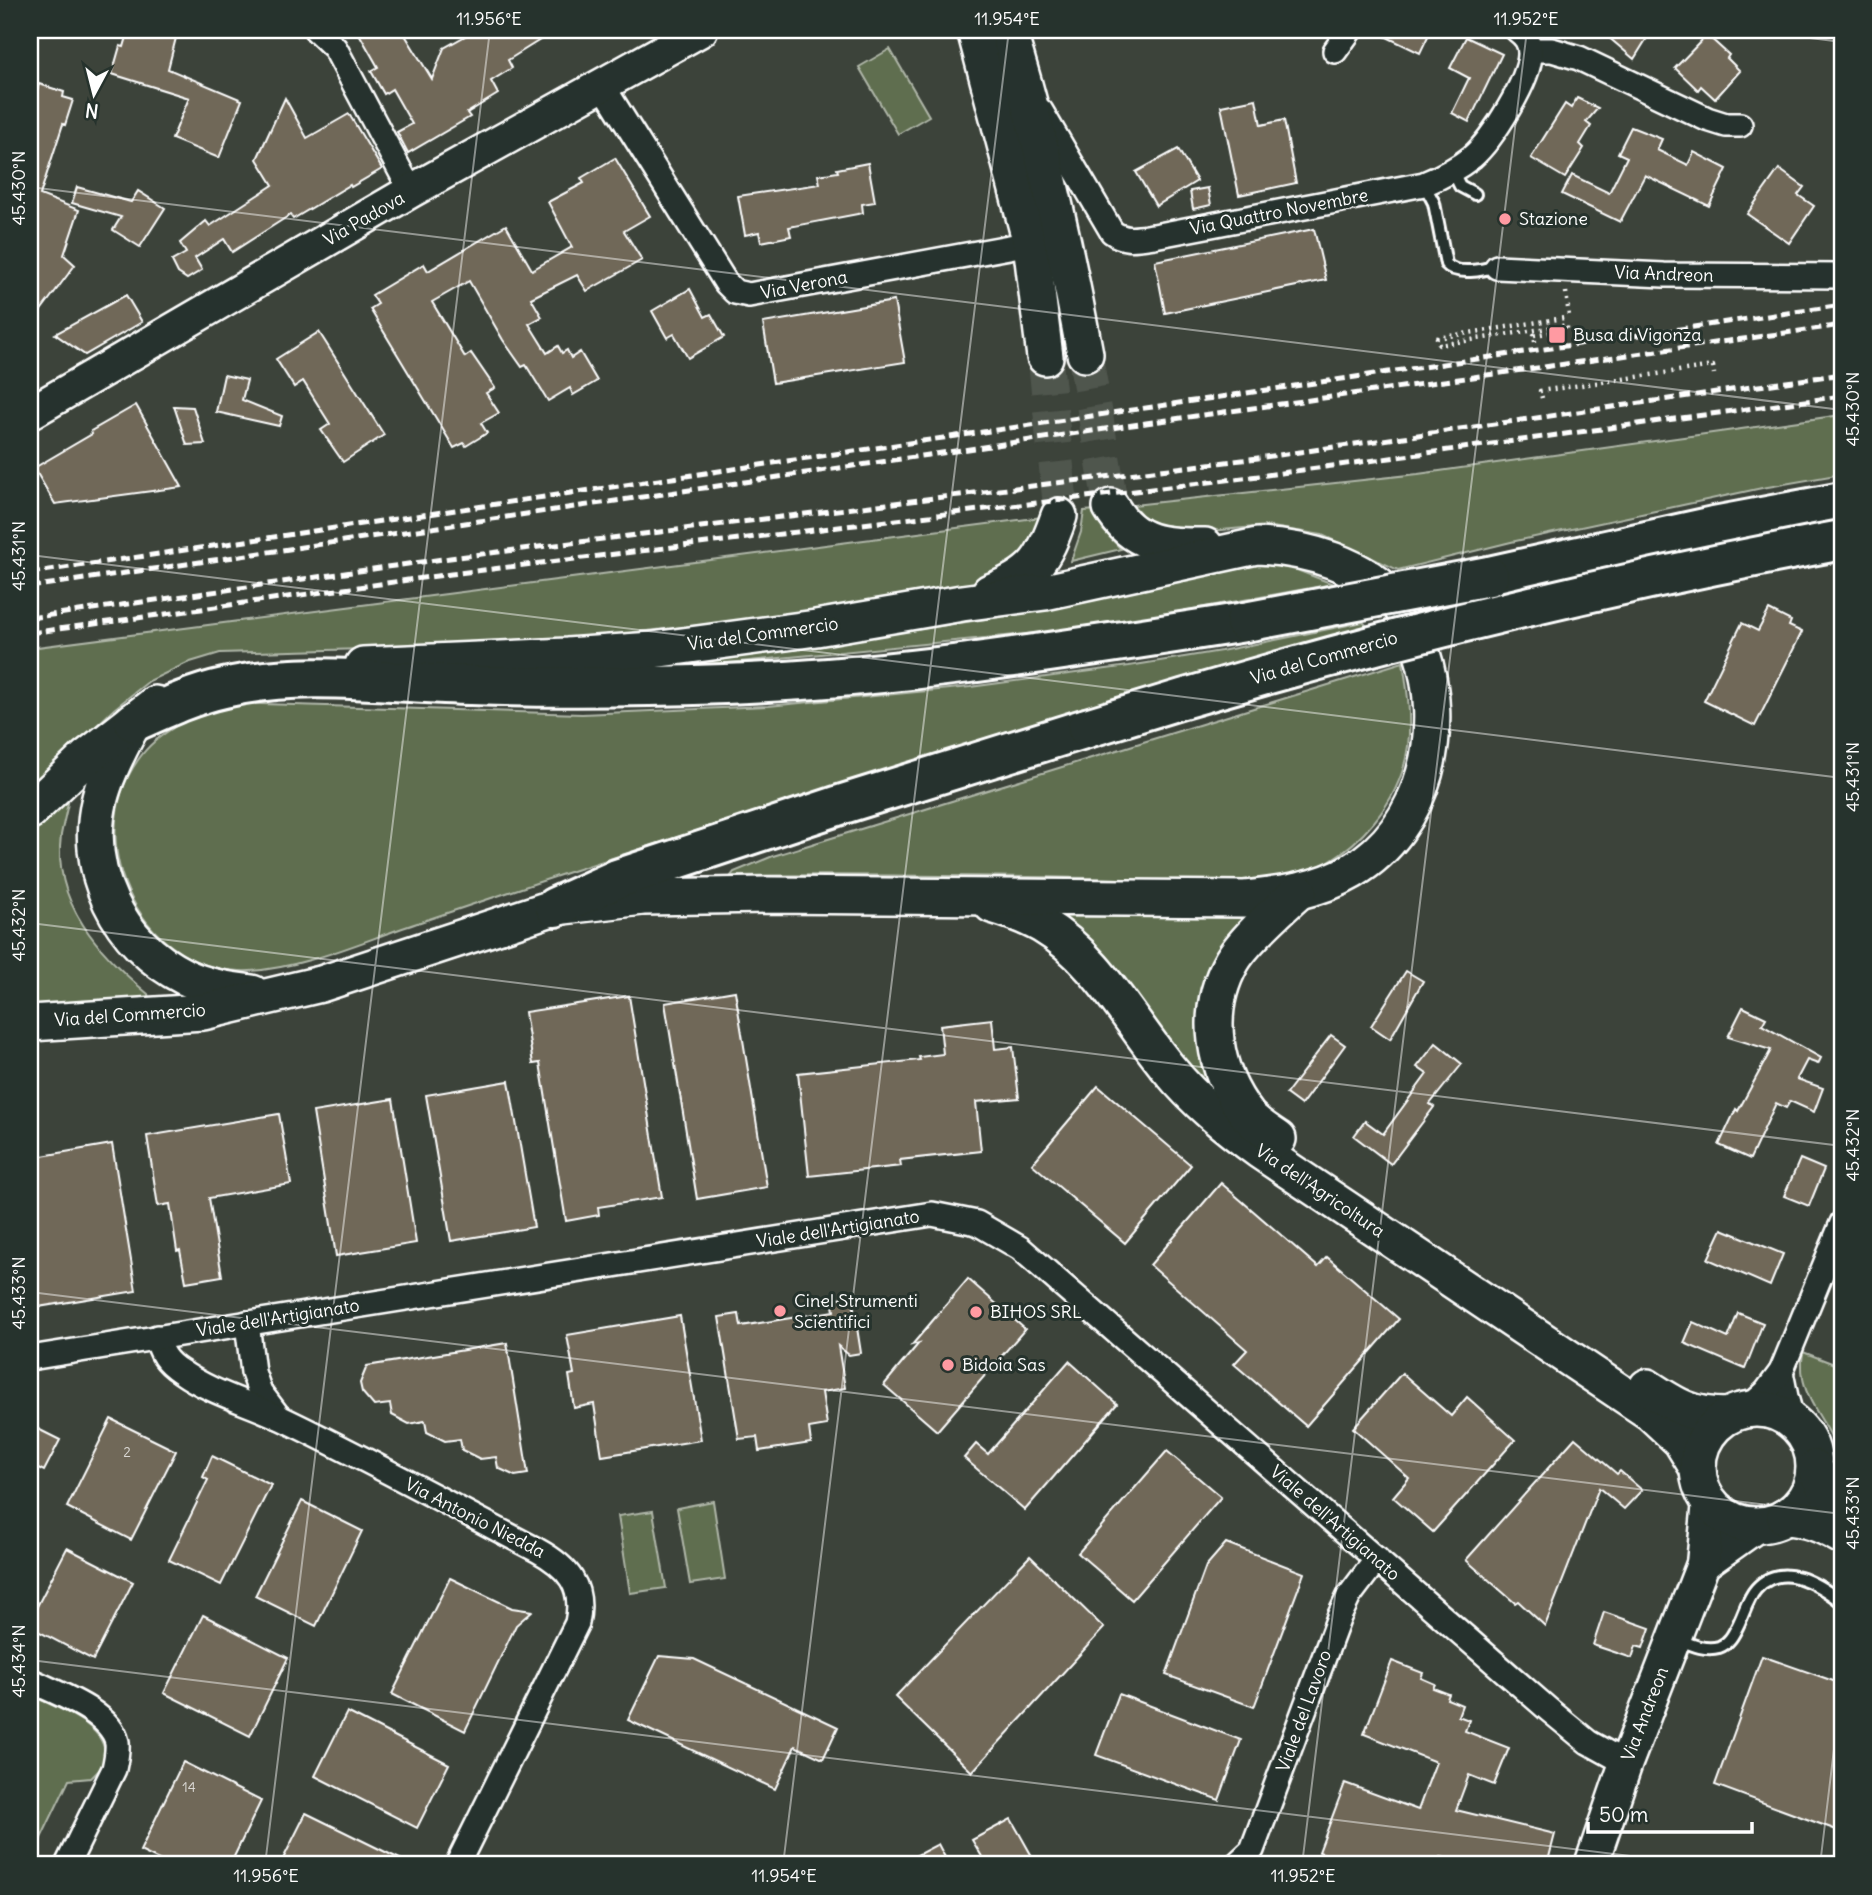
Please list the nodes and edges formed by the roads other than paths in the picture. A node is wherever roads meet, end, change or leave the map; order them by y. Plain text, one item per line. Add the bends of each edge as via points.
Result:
1 (316, 30) edge
2 (701, 30) edge
3 (975, 30) edge
4 (1008, 30) edge
5 (1350, 30) edge
6 (1517, 30) edge
7 (1530, 50) junction
8 (1335, 51) dead end
9 (603, 86) junction
10 (1030, 102) junction
11 (1740, 125) dead end
12 (1452, 170) junction
13 (1424, 184) junction
14 (411, 191) junction
15 (1475, 194) dead end
16 (1031, 243) junction
17 (1498, 262) joint
18 (1842, 276) edge
19 (1085, 354) tunnel mouth
20 (1045, 357) tunnel mouth
21 (30, 414) edge
22 (1842, 502) edge
23 (1111, 507) tunnel mouth
24 (1059, 516) tunnel mouth
25 (1842, 540) edge
26 (1257, 546) junction
27 (962, 603) junction
28 (134, 722) junction
29 (30, 811) edge
30 (1299, 891) junction
31 (966, 897) junction
32 (555, 907) junction
33 (270, 996) junction
34 (30, 1023) edge
35 (1842, 1223) edge
36 (247, 1323) junction
37 (157, 1337) junction
38 (30, 1358) edge
39 (1781, 1371) junction
40 (1737, 1413) junction
41 (279, 1417) junction
42 (1794, 1424) junction
43 (1698, 1466) junction
44 (1815, 1468) junction
45 (1709, 1502) junction
46 (1842, 1505) edge
47 (1771, 1521) junction
48 (1842, 1536) edge
49 (1377, 1559) junction
50 (1703, 1564) junction
51 (1842, 1602) edge
52 (1674, 1638) junction
53 (30, 1680) edge
54 (1626, 1763) junction
55 (66, 1865) edge
56 (457, 1865) edge
57 (1236, 1865) edge
58 (1591, 1865) edge

1 - 14 street via 335,48
2 - 9 street, Via Padova
3 - 16 main road
4 - 10 main road
5 - 8 street
6 - 7 street
7 - 11 street via 1552,50 1579,58 1707,119
7 - 12 street, Via Quattro Novembre via 1529,66 1496,129 1473,156
9 - 14 street, Via Padova
9 - 16 street, Via Verona via 735,292 749,295
10 - 13 street, Via Quattro Novembre via 1047,120 1103,220 1119,237 1154,236
10 - 19 main road via 1066,247
12 - 13 street, Via Quattro Novembre
12 - 15 lane via 1460,186
13 - 17 lane via 1434,203 1451,270
14 - 21 street, Via Padova
16 - 20 main road
17 - 18 street, Via Andreon via 1664,275
22 - 28 highway, Via del Commercio, bridge via 1245,622 922,669 624,687 263,681 222,688
23 - 26 main road via 1130,533 1144,539 1175,547
24 - 27 main road via 1047,549 1034,566 997,590
25 - 32 highway, Via del Commercio, bridge via 1686,569 1429,629 1198,693 617,879
26 - 27 main road, Via del Commercio via 1045,592
26 - 30 main road, Via del Commercio via 1312,553 1359,572 1388,594 1414,629 1431,696 1430,751 1424,779 1406,820 1353,871
27 - 28 main road, Via del Commercio via 653,650 280,666 208,674 155,704
28 - 29 main road, Via del Commercio via 87,757
28 - 33 main road, Via del Commercio via 107,776 96,818 96,859 109,902 137,943 171,970 202,984
30 - 31 main road, Via del Commercio via 1245,899
30 - 40 main road, Via dell'Agricoltura via 1233,959 1219,994 1216,1047 1227,1081 1250,1118 1672,1404 1694,1414
31 - 32 main road, Via del Commercio via 643,897
31 - 43 main road, Via dell'Agricoltura via 1014,912 1058,935 1100,978 1177,1077 1224,1125 1651,1413 1682,1441
32 - 33 main road, Via del Commercio via 321,984
33 - 34 main road, Via del Commercio via 203,1012
35 - 39 street
36 - 37 street, Viale dell'Artigianato
36 - 41 street, Via Antonio Niedda via 253,1372 260,1392
36 - 49 street, Viale dell'Artigianato via 932,1213 977,1223 1020,1248
37 - 38 street, Viale dell'Artigianato
37 - 41 street, Via Antonio Niedda via 165,1359 180,1371 216,1392
39 - 40 street via 1766,1392
39 - 42 street
40 - 42 main road via 1768,1410
40 - 43 main road via 1715,1424 1706,1436
41 - 56 street, Via Antonio Niedda via 551,1558 573,1580 579,1595 577,1623
42 - 44 main road via 1810,1445
43 - 45 main road
44 - 46 main road via 1825,1488
44 - 47 main road via 1805,1499
45 - 47 main road via 1730,1520 1744,1524
45 - 50 street, Via Andreon
47 - 48 main road via 1803,1518
47 - 50 street
49 - 54 street, Viale dell'Artigianato via 1588,1742
49 - 57 street, Viale del Lavoro via 1339,1617 1252,1850
50 - 52 street, Via Andreon
51 - 52 lane via 1809,1580 1787,1575 1771,1578 1755,1590 1732,1638 1719,1647 1694,1646
52 - 54 street, Via Andreon
53 - 55 street via 91,1711 109,1726 116,1740 114,1769
54 - 58 street, Via Andreon

